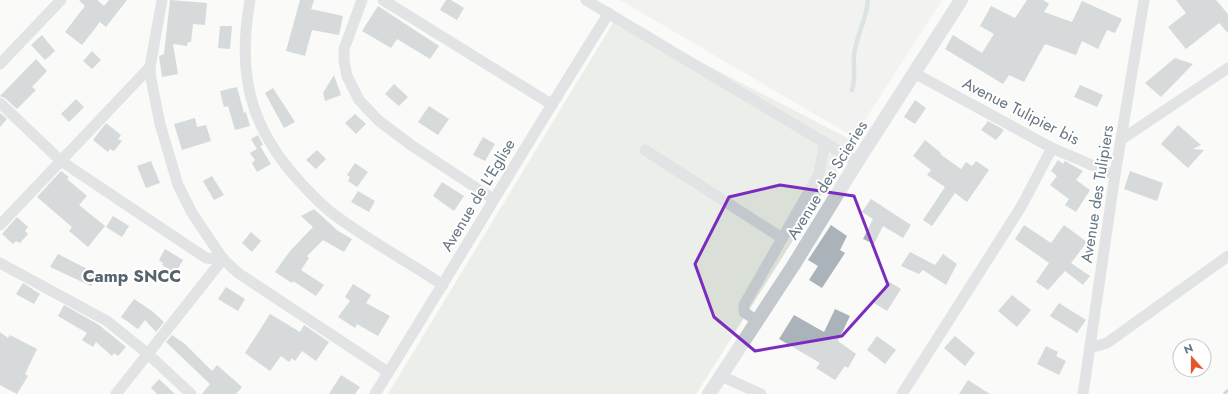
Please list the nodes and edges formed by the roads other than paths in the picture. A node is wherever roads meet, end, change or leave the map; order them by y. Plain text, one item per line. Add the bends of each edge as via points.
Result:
1 (61, 0) edge
2 (162, 0) edge
3 (250, 0) edge
4 (362, 0) edge
5 (383, 0) edge
6 (586, 0) edge
7 (961, 0) edge
8 (1144, 0) edge
9 (609, 13) junction
10 (0, 64) edge
11 (150, 67) junction
12 (1228, 68) edge
13 (914, 73) junction
14 (0, 103) edge
15 (551, 104) junction
16 (1122, 139) junction
17 (825, 142) junction
18 (1052, 148) junction
19 (645, 150) dead end
20 (61, 161) junction
21 (857, 162) junction
22 (1116, 175) junction
23 (493, 199) junction
24 (0, 225) edge
25 (782, 238) junction
26 (1228, 256) edge
27 (223, 259) junction
28 (0, 263) edge
29 (443, 285) junction
30 (757, 322) junction
31 (1090, 348) junction
32 (148, 354) junction
33 (388, 372) junction
34 (721, 376) junction
35 (116, 394) edge
36 (191, 394) edge
37 (375, 394) edge
38 (709, 394) edge
39 (761, 394) edge
40 (902, 394) edge
41 (1083, 394) edge

1 - 10 street
2 - 11 street
3 - 29 street via 244,40 246,77 259,122 272,146 292,174 335,216
4 - 23 street via 344,49 347,76 359,100 366,110 411,145
5 - 15 street
6 - 9 street
7 - 13 street, Avenue des Scieries
8 - 16 street, Avenue des Tulipiers
9 - 15 street, Avenue de L'Eglise
9 - 17 street
11 - 20 street
11 - 27 street via 160,124 178,185 192,213
12 - 16 street
13 - 18 street, Avenue Tulipier bis
13 - 21 street, Avenue des Scieries
14 - 20 street
15 - 23 street, Avenue de L'Eglise
16 - 22 street, Avenue des Tulipiers
17 - 21 street
17 - 25 street via 819,174
18 - 22 street, Avenue Tulipier bis
18 - 40 street via 1021,207
19 - 25 street
20 - 24 street
20 - 27 street via 206,258
21 - 30 street, Avenue des Scieries
22 - 31 street, Avenue des Tulipiers
23 - 29 street, Avenue de L'Eglise
25 - 30 street via 744,305 744,312
26 - 31 street via 1108,343
27 - 32 street
27 - 33 street via 238,274
28 - 32 street via 107,321
29 - 33 street, Avenue de L'Eglise
30 - 34 street, Avenue des Scieries
31 - 41 street, Avenue des Tulipiers
32 - 35 street
32 - 36 street
33 - 37 street, Avenue de L'Eglise
34 - 38 street, Avenue des Scieries
34 - 39 street

